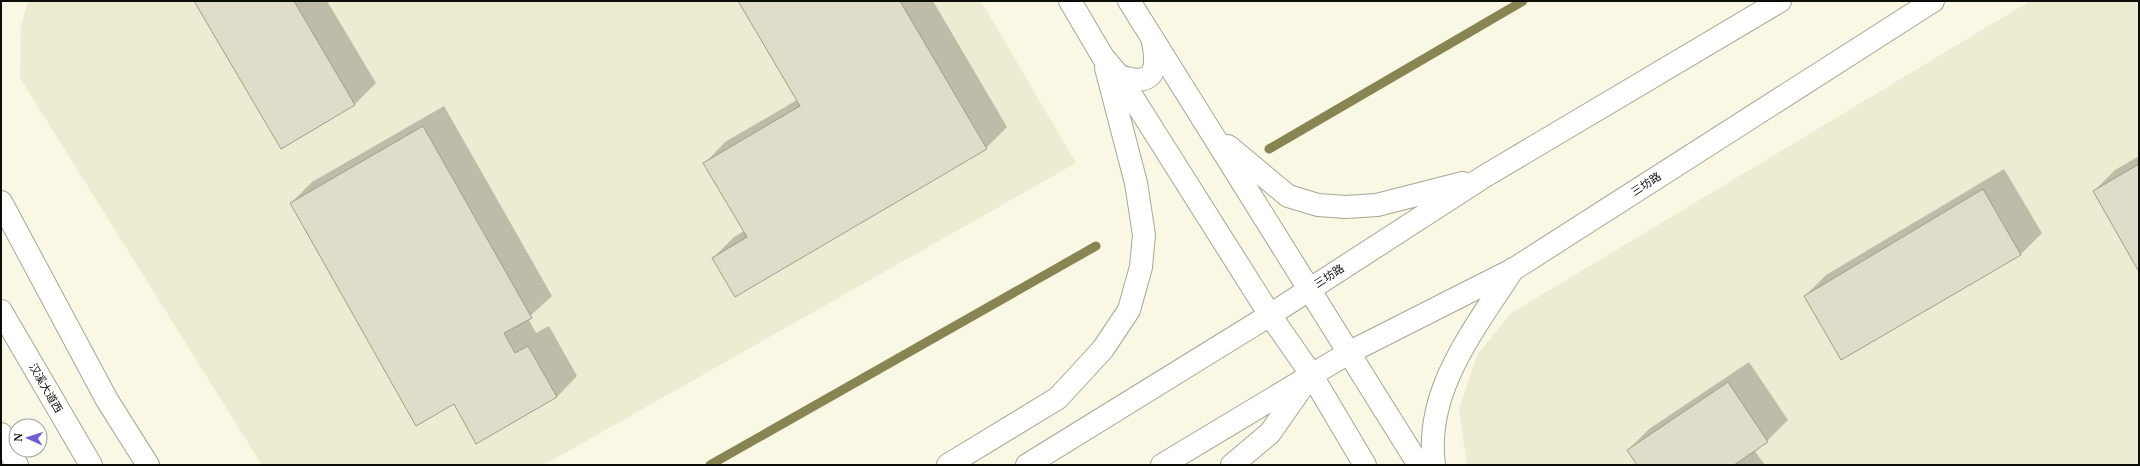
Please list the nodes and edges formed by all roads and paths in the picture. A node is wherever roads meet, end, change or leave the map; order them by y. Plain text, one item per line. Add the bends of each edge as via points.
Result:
1 (1070, 1) edge
2 (1129, 1) edge
3 (1780, 1) edge
4 (1933, 1) edge
5 (1153, 41) junction
6 (1103, 58) junction
7 (1119, 76) junction
8 (1213, 133) junction
9 (1485, 176) junction
10 (1, 202) edge
11 (1514, 268) junction
12 (1309, 289) junction
13 (1, 311) edge
14 (1270, 315) junction
15 (1350, 352) junction
16 (1311, 374) junction
17 (1, 434) edge
18 (17, 465) edge
19 (91, 465) edge
20 (148, 465) edge
21 (948, 465) edge
22 (1027, 465) edge
23 (1162, 465) edge
24 (1232, 465) edge
25 (1365, 465) edge
26 (1419, 465) edge
27 (1434, 465) edge

1 - 6 main road
2 - 5 main road
3 - 9 main road, 三坊路
4 - 11 main road, 三坊路
5 - 7 main road via 1156,58 1154,71 1145,79 1132,80
5 - 8 main road
6 - 7 main road
6 - 21 main road via 1136,183 1144,235 1141,267 1129,310 1103,349 1058,398
7 - 14 main road
8 - 9 main road via 1288,196 1318,205 1377,205
8 - 12 main road
9 - 12 main road, 三坊路
10 - 20 main road via 107,400
11 - 15 main road, 三坊路
11 - 27 main road via 1446,378 1436,410 1431,444
12 - 14 main road, 三坊路
12 - 15 main road
13 - 19 main road, 汉溪大道西
14 - 16 main road
14 - 22 main road
15 - 16 main road, 三坊路
15 - 26 main road
16 - 23 main road
16 - 24 main road via 1270,433
16 - 25 main road
17 - 18 main road

